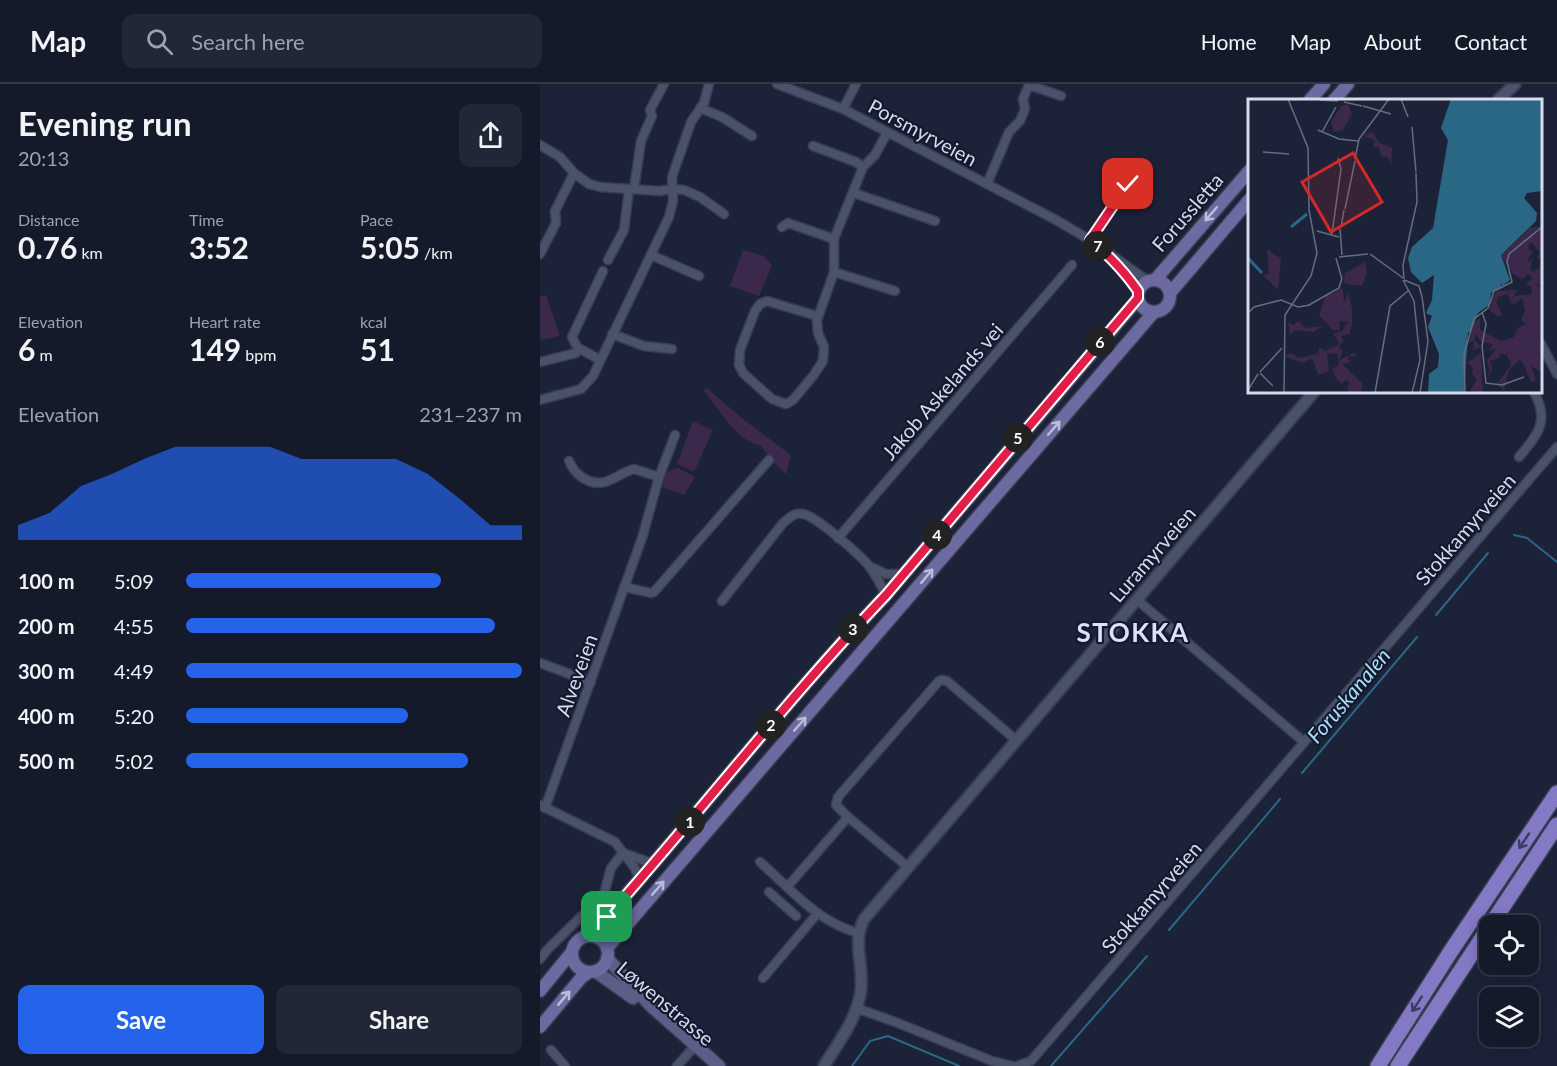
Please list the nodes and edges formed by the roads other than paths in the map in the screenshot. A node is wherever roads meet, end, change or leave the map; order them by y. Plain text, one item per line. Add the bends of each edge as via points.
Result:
1 (664, 84) edge
2 (709, 84) edge
3 (777, 84) edge
4 (856, 84) edge
5 (1324, 84) edge
6 (1348, 84) edge
7 (1515, 84) edge
8 (1062, 96) dead end
9 (1311, 99) edge
10 (1335, 99) edge
11 (1499, 99) edge
12 (700, 108) junction
13 (843, 109) junction
14 (887, 133) junction
15 (752, 136) dead end
16 (540, 146) edge
17 (813, 146) dead end
18 (863, 167) junction
19 (1248, 172) edge
20 (574, 173) junction
21 (1135, 175) dead end
22 (987, 184) junction
23 (632, 189) junction
24 (672, 189) junction
25 (854, 193) junction
26 (1248, 201) edge
27 (724, 214) dead end
28 (935, 221) dead end
29 (782, 226) dead end
30 (834, 239) junction
31 (1090, 240) junction
32 (540, 254) edge
33 (651, 255) junction
34 (1110, 256) junction
35 (608, 260) dead end
36 (1072, 265) dead end
37 (603, 271) dead end
38 (834, 272) junction
39 (699, 276) dead end
40 (1151, 280) junction
41 (895, 291) dead end
42 (1170, 293) junction
43 (1138, 295) junction
44 (1154, 312) junction
45 (817, 316) junction
46 (612, 334) junction
47 (1542, 346) edge
48 (672, 349) dead end
49 (576, 353) dead end
50 (600, 360) junction
51 (540, 362) edge
52 (1557, 374) edge
53 (1313, 393) edge
54 (1534, 393) edge
55 (540, 400) edge
56 (675, 435) dead end
57 (1557, 447) edge
58 (1519, 457) dead end
59 (769, 460) dead end
60 (569, 461) dead end
61 (659, 477) junction
62 (838, 538) junction
63 (868, 565) junction
64 (903, 574) junction
65 (624, 587) junction
66 (886, 595) junction
67 (1136, 599) junction
68 (722, 601) dead end
69 (540, 663) edge
70 (591, 682) junction
71 (1016, 740) junction
72 (1304, 742) junction
73 (1557, 793) edge
74 (543, 807) edge
75 (848, 817) junction
76 (1557, 825) edge
77 (623, 853) junction
78 (760, 862) dead end
79 (654, 864) junction
80 (908, 867) junction
81 (640, 879) junction
82 (788, 886) junction
83 (769, 892) dead end
84 (817, 914) junction
85 (1497, 915) edge
86 (796, 916) dead end
87 (858, 933) junction
88 (590, 935) junction
89 (1479, 943) edge
90 (572, 953) junction
91 (607, 953) junction
92 (540, 959) edge
93 (592, 971) junction
94 (763, 978) dead end
95 (540, 991) edge
96 (856, 1008) junction
97 (540, 1027) edge
98 (694, 1048) junction
99 (551, 1050) dead end
100 (565, 1066) edge
101 (677, 1066) edge
102 (711, 1066) edge
103 (719, 1066) edge
104 (824, 1066) edge
105 (1014, 1066) edge
106 (1378, 1066) edge
107 (1398, 1066) edge

1 - 23 street via 650,110 652,116 639,150
2 - 12 street
3 - 13 street, Porsmyrveien
4 - 13 street
5 - 9 main road
6 - 10 main road
7 - 11 street
8 - 22 street, Porsmyrveien via 1029,85 1020,121 1009,132
12 - 15 street
12 - 24 street via 691,122 672,177
13 - 14 street, Porsmyrveien
14 - 18 street
14 - 22 street, Porsmyrveien
16 - 20 street via 560,157
17 - 18 street
18 - 25 street
19 -> 40 main road, Forussletta
20 - 23 street via 589,184
20 - 32 street
21 - 31 street
22 - 31 street, Porsmyrveien
23 - 24 street
23 - 35 street via 624,230
24 - 27 street via 700,197
24 - 33 street via 672,208
25 - 28 street
25 - 30 street
26 - 42 main road, Forussletta
29 - 30 street via 788,223
30 - 38 street
31 - 34 street, Porsmyrveien
33 - 39 street
33 - 46 street
34 - 40 street, Porsmyrveien
34 - 43 street, Porsmyrveien
36 - 62 street, Jakob Askelands vei
37 - 50 street via 572,337 576,347
38 - 41 street
38 - 45 street
40 - 42 main road via 1164,284
40 - 43 main road via 1142,285
42 - 44 main road via 1166,306
43 - 44 main road via 1143,308
43 - 64 main road
91 -> 44 main road
45 - 45 street via 768,301 755,311 740,350 739,365 777,402 786,404 793,400 824,361
46 - 48 street via 644,346
46 - 50 street
47 - 52 street
49 - 51 street
50 - 55 street via 581,389
53 - 67 street, Luramyrveien
54 - 58 street via 1542,409 1542,422
56 - 61 street, Alveveien
57 - 72 street, Stokkamyrveien
59 - 65 street via 654,592
60 - 61 street via 579,476 598,484 634,469
61 - 65 street, Alveveien
62 - 63 street
62 - 68 street via 810,516 791,516
63 - 64 street via 886,574
63 - 66 street
64 - 66 main road
65 - 70 street, Alveveien
66 - 79 main road via 844,639
67 - 71 street, Luramyrveien
67 - 72 street
69 - 70 street
70 - 74 street, Alveveien
71 - 75 street via 942,680 838,797 837,805
71 - 80 street, Luramyrveien
72 - 105 street, Stokkamyrveien via 1031,1061
73 -> 106 highway
74 - 77 street via 615,842
75 - 80 street
75 - 82 street
76 - 85 highway
77 - 79 street
77 - 81 street
77 - 92 street via 611,868 604,894
78 - 82 street
79 - 81 main road
80 - 87 street, Luramyrveien via 870,911
81 - 88 main road
82 - 84 street
83 - 86 street
84 - 87 street
84 - 94 street
87 - 96 street via 861,987
88 - 90 main road via 575,942
88 - 91 main road via 601,939
89 - 107 highway
90 - 93 main road via 579,968
90 - 95 main road
91 - 93 main road via 601,968
91 - 98 main road, Løwenstrasse via 651,1006
97 -> 93 main road via 580,978
93 - 98 main road, Løwenstrasse via 623,989
96 - 104 street
96 - 105 street, Stokkamyrveien
98 - 101 street
98 - 102 main road, Løwenstrasse
98 - 103 main road, Løwenstrasse
99 - 100 street

